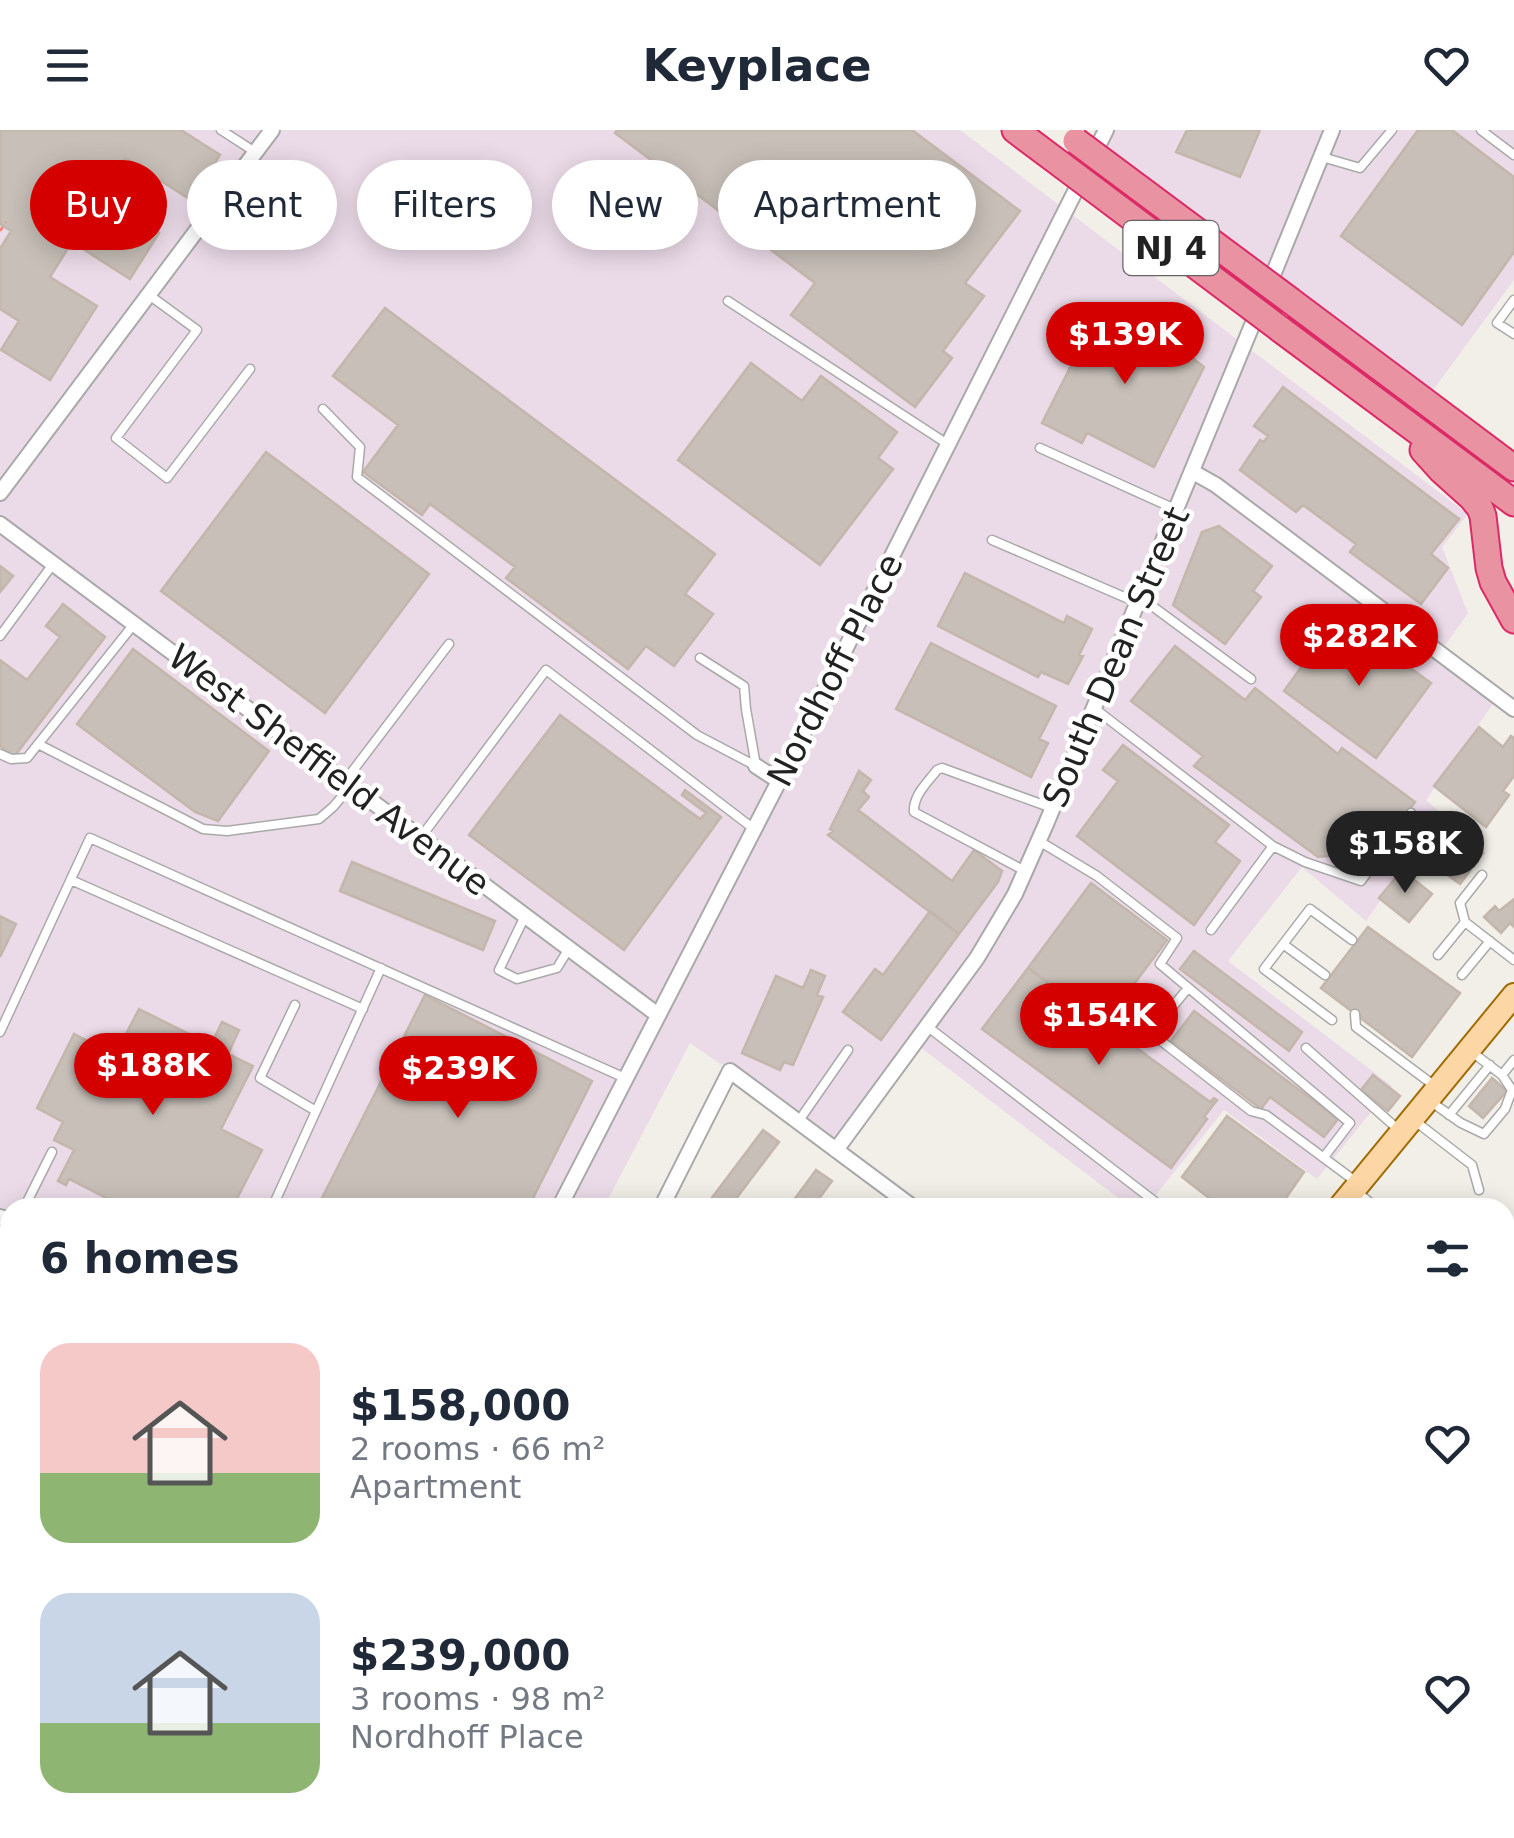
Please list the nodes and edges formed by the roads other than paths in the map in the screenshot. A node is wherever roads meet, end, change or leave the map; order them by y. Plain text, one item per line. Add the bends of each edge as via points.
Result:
1 (221, 130) edge
2 (272, 130) edge
3 (1014, 130) edge
4 (1106, 130) edge
5 (1332, 130) edge
6 (1392, 130) edge
7 (1482, 130) edge
8 (1069, 135) edge
9 (255, 152) junction
10 (1514, 155) edge
11 (1322, 157) junction
12 (148, 294) junction
13 (1514, 300) edge
14 (728, 301) dead end
15 (1514, 334) edge
16 (250, 370) dead end
17 (1379, 402) junction
18 (323, 409) dead end
19 (949, 445) junction
20 (1040, 448) dead end
21 (1514, 468) edge
22 (1193, 472) junction
23 (0, 493) edge
24 (1514, 503) edge
25 (1177, 510) junction
26 (0, 524) edge
27 (992, 540) dead end
28 (52, 564) junction
29 (1139, 600) junction
30 (1514, 620) edge
31 (134, 624) junction
32 (0, 636) edge
33 (449, 644) dead end
34 (700, 658) dead end
35 (1251, 679) dead end
36 (1094, 708) junction
37 (1514, 709) edge
38 (38, 744) junction
39 (0, 754) edge
40 (756, 766) junction
41 (779, 781) junction
42 (348, 784) junction
43 (1052, 808) junction
44 (1411, 813) dead end
45 (754, 829) junction
46 (420, 838) junction
47 (1038, 841) junction
48 (1273, 846) junction
49 (1025, 871) junction
50 (1482, 875) dead end
51 (71, 880) junction
52 (526, 916) junction
53 (1465, 922) junction
54 (1211, 930) dead end
55 (1352, 940) dead end
56 (1490, 941) junction
57 (1284, 944) junction
58 (568, 950) junction
59 (1438, 954) dead end
60 (1514, 960) edge
61 (381, 968) junction
62 (1325, 975) dead end
63 (1462, 975) dead end
64 (1188, 988) junction
65 (1514, 995) edge
66 (295, 1005) dead end
67 (363, 1009) junction
68 (1355, 1014) dead end
69 (658, 1015) junction
70 (1506, 1019) edge
71 (1332, 1020) dead end
72 (928, 1027) junction
73 (0, 1032) edge
74 (1306, 1048) dead end
75 (1468, 1049) junction
76 (848, 1050) dead end
77 (1514, 1060) edge
78 (1490, 1065) junction
79 (1502, 1074) junction
80 (626, 1078) junction
81 (1431, 1093) junction
82 (1492, 1108) dead end
83 (316, 1111) junction
84 (1502, 1114) junction
85 (1449, 1115) junction
86 (798, 1122) junction
87 (1406, 1125) junction
88 (836, 1150) junction
89 (52, 1152) dead end
90 (1324, 1157) junction
91 (1479, 1190) dead end
92 (1350, 1193) edge
93 (29, 1198) edge
94 (277, 1198) edge
95 (563, 1198) edge
96 (666, 1198) edge
97 (901, 1198) edge
98 (1150, 1198) edge

1 - 9 lane
2 - 9 street
3 - 17 highway, NJ 4, bridge
4 - 19 street, Nordhoff Place
5 - 11 street, South Dean Street
6 - 11 lane via 1360,168
7 - 10 lane
8 - 21 highway, NJ 4, bridge
9 - 12 street
11 - 22 street, South Dean Street
12 - 16 lane via 197,330 116,438 167,478
12 - 23 street
13 - 15 lane via 1498,322
14 - 19 lane
17 - 24 highway, NJ 4
17 - 30 highway via 1480,508 1493,582
18 - 40 lane via 360,447 357,477 697,735
19 - 41 street, Nordhoff Place
20 - 25 lane
22 - 25 street, South Dean Street
22 - 37 street
25 - 29 street, South Dean Street
26 - 28 street, West Sheffield Avenue
27 - 29 lane
28 - 31 street, West Sheffield Avenue
28 - 32 lane
29 - 35 lane
29 - 36 street, South Dean Street
31 - 38 lane
31 - 42 street, West Sheffield Avenue
33 - 42 lane
34 - 40 lane via 744,686
36 - 43 street, South Dean Street
36 - 48 lane
38 - 39 lane via 27,758
38 - 42 lane via 203,829 318,819
40 - 41 street
41 - 45 street, Nordhoff Place
42 - 46 street, West Sheffield Avenue
43 - 47 street, South Dean Street
43 - 49 lane via 942,768 917,796 914,812
44 - 48 lane via 1361,881
45 - 46 lane via 546,670
45 - 69 street, Nordhoff Place
46 - 52 street, West Sheffield Avenue
47 - 49 street, South Dean Street
47 - 64 lane via 1097,876 1177,938 1160,964
48 - 54 lane
49 - 72 street, South Dean Street via 990,938
50 - 53 lane via 1460,902
51 - 61 lane via 90,838
51 - 67 lane
51 - 73 lane
52 - 58 street, West Sheffield Avenue
52 - 58 lane via 499,970 517,979 557,968
53 - 56 lane
53 - 59 lane
55 - 57 lane via 1310,908
56 - 60 lane
56 - 63 lane
57 - 62 lane
57 - 71 lane via 1264,969
58 - 69 street, West Sheffield Avenue
61 - 67 lane
61 - 80 lane
64 - 90 lane via 1350,1123
64 - 90 lane via 1151,1033 1251,1111
65 - 70 main road
66 - 83 lane via 260,1078
67 - 83 lane
68 - 81 lane via 1356,1027
69 - 80 street, Nordhoff Place
70 - 75 main road
72 - 88 street, South Dean Street
72 - 98 lane
74 - 87 lane
75 - 78 lane
75 - 81 main road
76 - 86 lane
77 - 79 lane
78 - 79 lane
78 - 85 lane
79 - 84 lane via 1512,1090
80 - 95 street, Nordhoff Place
81 - 85 lane
81 - 87 main road
82 - 84 lane
83 - 94 lane
84 - 85 lane via 1484,1134
86 - 88 street
86 - 96 street via 730,1071
87 - 91 lane via 1472,1164
87 - 92 main road
88 - 97 street
89 - 93 lane
90 - 92 lane

